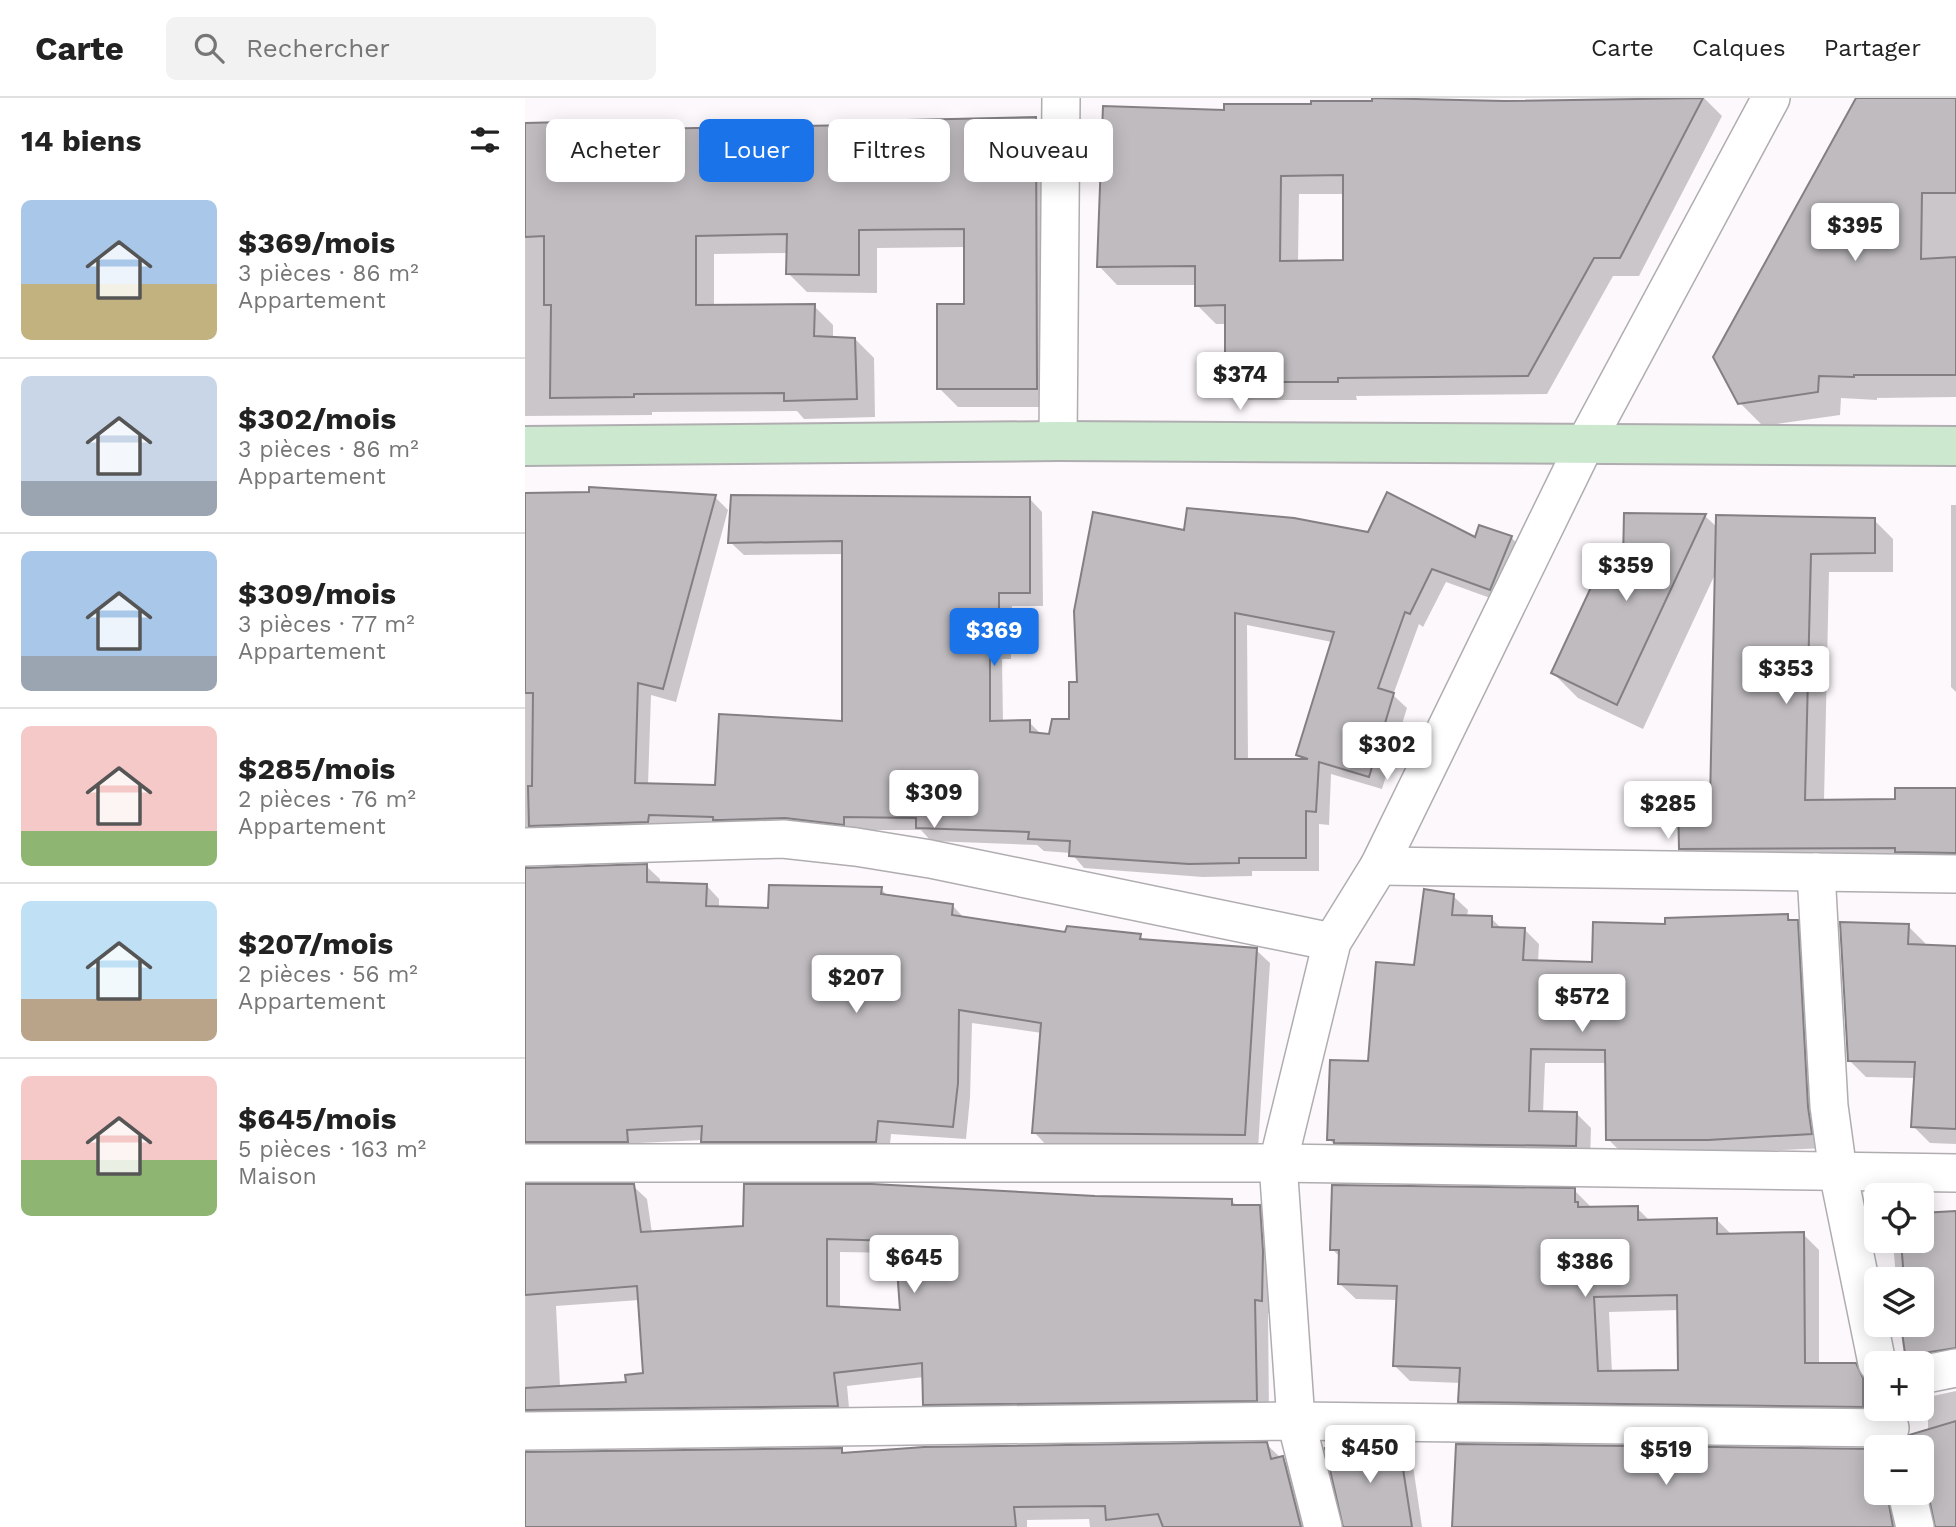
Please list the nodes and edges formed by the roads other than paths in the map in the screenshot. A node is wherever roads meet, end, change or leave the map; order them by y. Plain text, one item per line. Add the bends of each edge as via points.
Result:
1 (1061, 98) edge
2 (1771, 98) edge
3 (1058, 441) junction
4 (1585, 444) junction
5 (525, 446) edge
6 (1956, 446) edge
7 (525, 847) edge
8 (1379, 866) junction
9 (1816, 872) junction
10 (1956, 874) edge
11 (1332, 942) junction
12 (525, 1163) edge
13 (1277, 1163) junction
14 (1838, 1172) junction
15 (1956, 1173) edge
16 (1875, 1351) edge
17 (1956, 1367) edge
18 (1934, 1372) edge
19 (1296, 1421) junction
20 (1890, 1428) edge
21 (525, 1431) edge
22 (1909, 1505) edge
23 (1323, 1527) edge
24 (1915, 1527) edge

1 - 3 street
2 - 4 street
3 - 4 street
3 - 5 street
4 - 6 street
4 - 8 street
7 - 11 street via 783,839 856,847
8 - 9 street
8 - 11 street
9 - 10 street
9 - 14 street via 1829,1106
11 - 13 street
12 - 13 street
13 - 14 street
13 - 19 street
14 - 15 street
14 - 16 street
17 - 18 street
19 - 20 street
19 - 21 street
19 - 23 street
22 - 24 street

